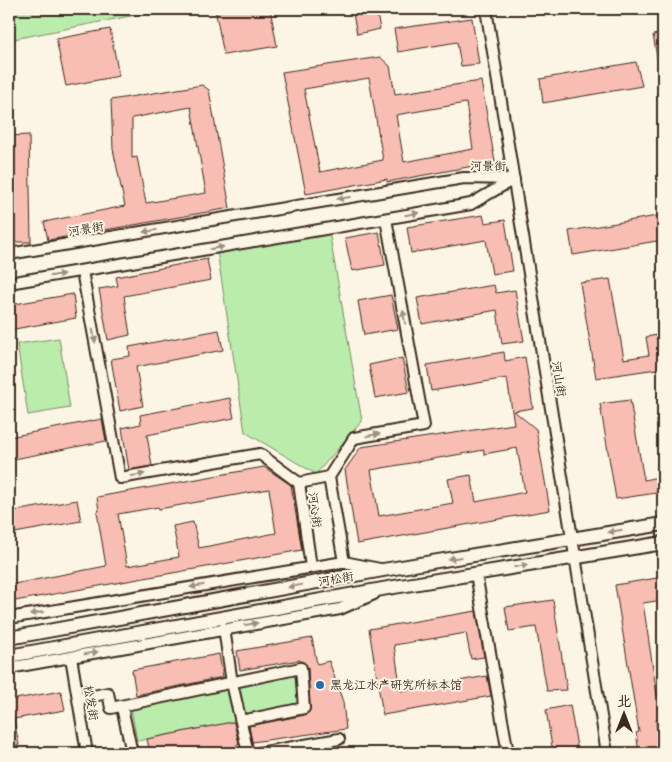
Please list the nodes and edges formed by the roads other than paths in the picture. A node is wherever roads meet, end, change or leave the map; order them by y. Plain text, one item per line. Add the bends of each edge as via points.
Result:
1 (486, 9) edge
2 (514, 179) junction
3 (386, 219) junction
4 (9, 254) edge
5 (82, 271) junction
6 (9, 283) edge
7 (328, 478) junction
8 (298, 483) junction
9 (663, 524) edge
10 (572, 538) junction
11 (663, 543) edge
12 (575, 557) junction
13 (344, 562) junction
14 (311, 567) junction
15 (383, 570) junction
16 (476, 574) junction
17 (9, 618) edge
18 (219, 624) junction
19 (9, 638) edge
20 (9, 656) edge
21 (71, 657) junction
22 (9, 668) edge
23 (232, 683) junction
24 (78, 699) junction
25 (123, 712) dead end
26 (241, 721) junction
27 (338, 739) dead end
28 (87, 753) edge
29 (132, 753) edge
30 (248, 753) edge
31 (259, 753) edge
32 (508, 753) edge
33 (607, 753) edge

1 - 2 street, 河山街
3 -> 2 street, 河景街 via 471,204
2 -> 4 street, 河景街 via 464,178
2 - 10 street, 河山街
5 -> 3 street, 河景街
7 -> 3 street via 354,438 424,426
6 -> 5 street, 河景街
5 -> 8 street via 120,478 260,454
7 - 8 street, 河心街
7 - 13 street, 河心街
8 - 14 street, 河心街
9 -> 10 main road, 河松街
10 - 12 street, 河山街
10 -> 15 main road, 河松街
11 - 12 main road
16 -> 12 main road
12 - 33 street, 河山街
13 - 14 street
13 - 15 street
14 -> 17 street
15 -> 19 main road, 河松街
18 -> 16 main road via 388,588
16 - 32 street
18 - 20 main road
21 -> 18 street
18 - 23 street
21 - 22 street
21 - 24 street, 松发街
23 - 24 street via 110,708 108,693
23 - 26 street
23 - 26 street via 301,668 304,708
24 - 28 street, 松发街
25 - 29 street
26 - 30 street
27 - 31 street

